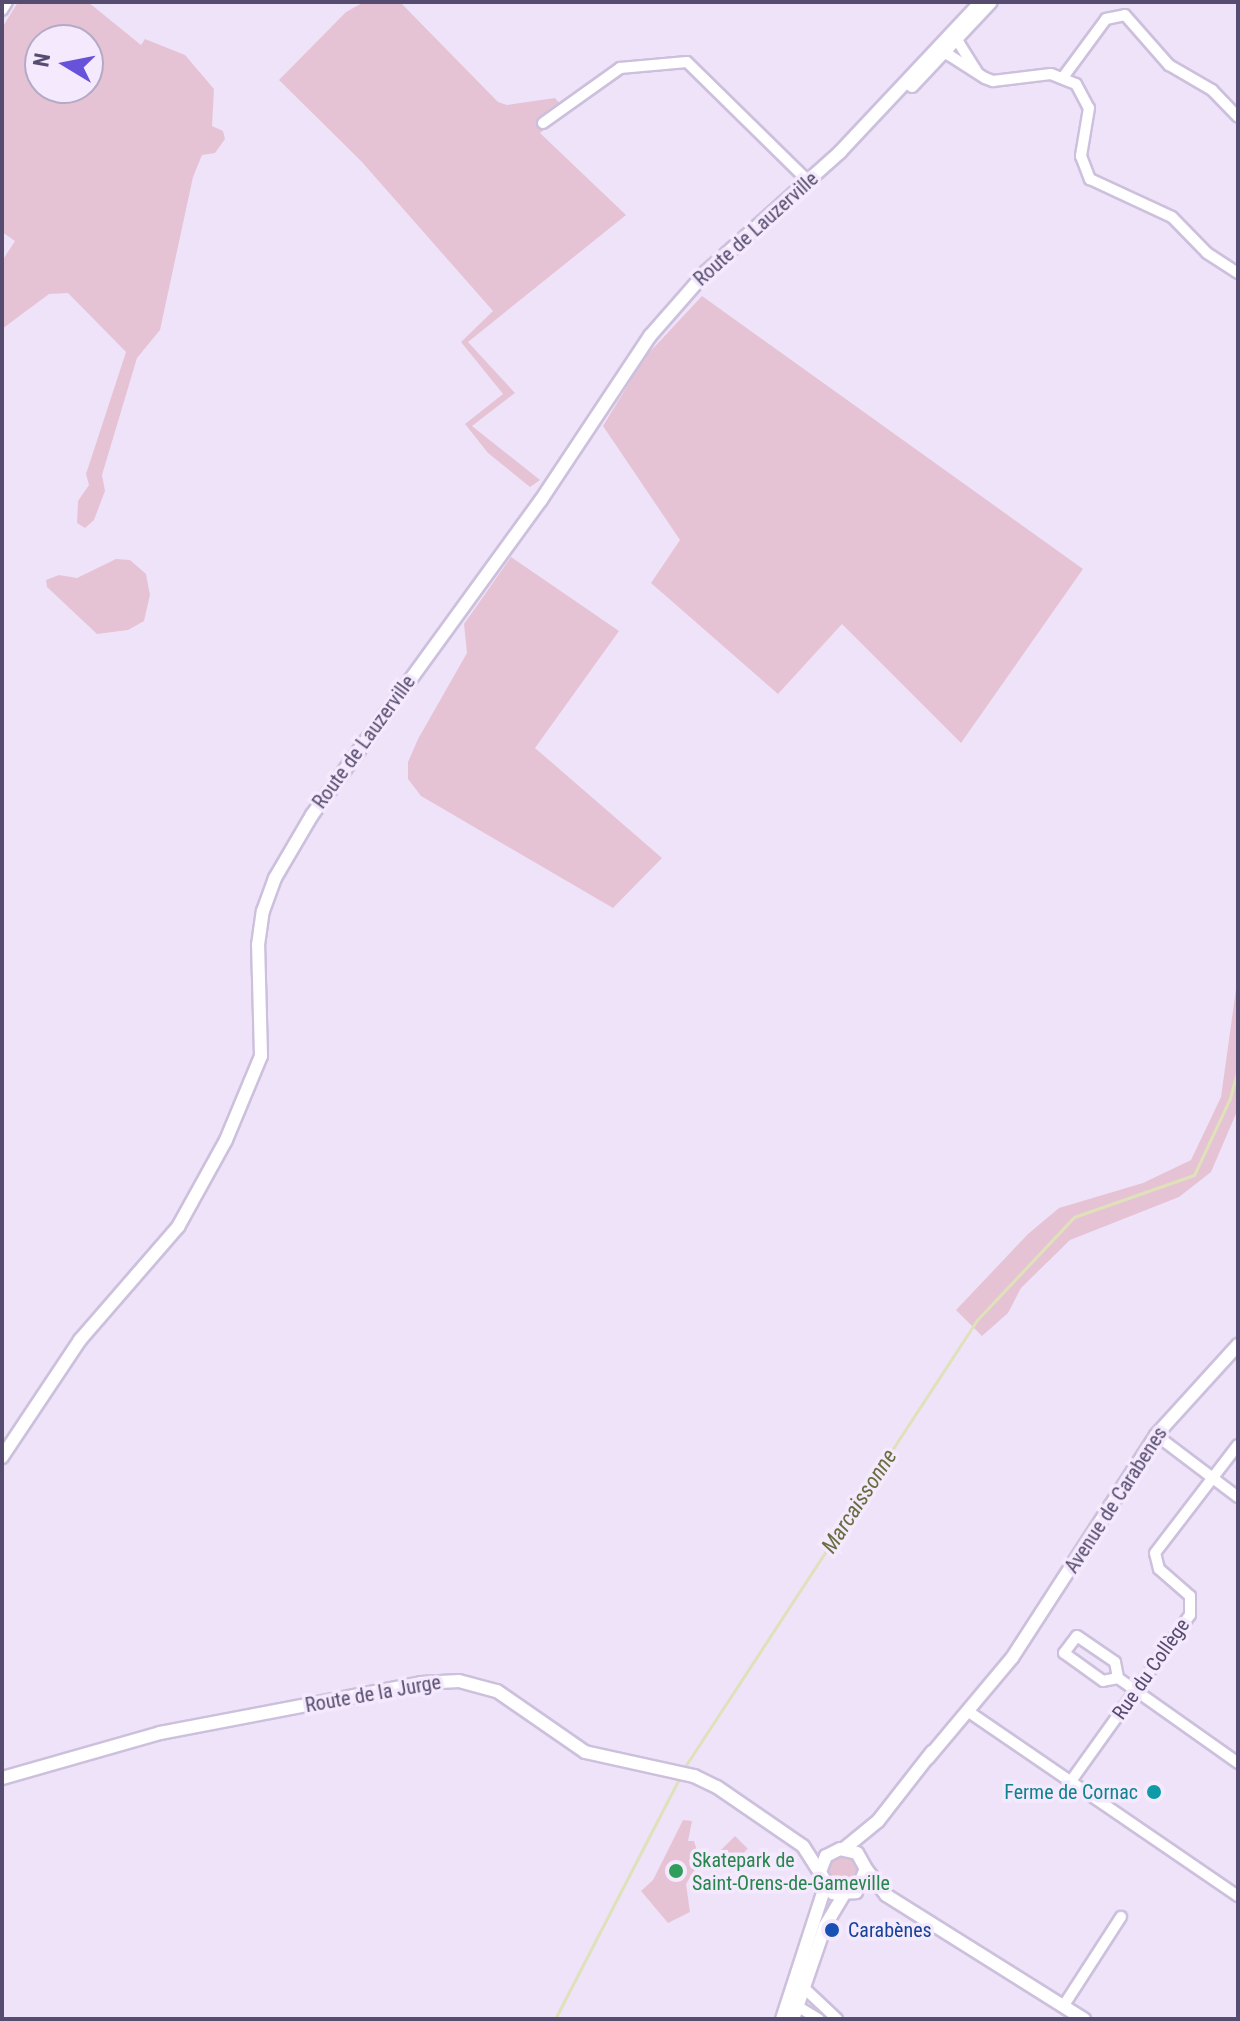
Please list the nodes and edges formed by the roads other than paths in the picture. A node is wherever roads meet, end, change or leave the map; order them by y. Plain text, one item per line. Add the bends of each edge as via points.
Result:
1 (7, 2) edge
2 (981, 2) edge
3 (991, 2) edge
4 (2, 10) edge
5 (950, 45) junction
6 (1064, 76) junction
7 (1238, 117) edge
8 (543, 123) dead end
9 (808, 181) junction
10 (1238, 273) edge
11 (1238, 1345) edge
12 (1156, 1435) junction
13 (1238, 1445) edge
14 (2, 1457) edge
15 (1211, 1474) junction
16 (1238, 1497) edge
17 (1033, 1625) junction
18 (1118, 1678) junction
19 (1137, 1691) junction
20 (969, 1712) junction
21 (928, 1758) junction
22 (1238, 1763) edge
23 (2, 1778) edge
24 (1071, 1781) junction
25 (878, 1821) junction
26 (803, 1846) junction
27 (839, 1850) junction
28 (866, 1866) junction
29 (820, 1872) junction
30 (825, 1887) junction
31 (850, 1894) junction
32 (886, 1895) junction
33 (1238, 1896) edge
34 (1121, 1917) dead end
35 (803, 1987) junction
36 (1064, 2005) junction
37 (793, 2009) edge
38 (782, 2019) edge
39 (819, 2019) edge
40 (837, 2019) edge
41 (1084, 2019) edge

1 - 4 street
2 - 5 street, Route de Lauzerville
3 - 5 street, Route de Lauzerville
5 - 6 street via 977,72 1001,82
5 - 9 street, Route de Lauzerville
6 - 7 street via 1106,19 1125,15 1169,65 1212,90
6 - 10 street via 1088,101 1081,156 1090,179 1172,217 1207,253
8 - 9 street via 620,68 687,62
9 - 14 street, Route de Lauzerville via 706,272 650,336 549,490 312,815 268,896 258,945 261,1056 202,1189 166,1244 80,1340
11 - 12 street, Avenue de Carabenes
12 - 15 street
12 - 17 street, Avenue de Carabenes
13 - 15 street, Rue du Collège
15 - 16 street
15 - 19 street, Rue du Collège via 1155,1553 1159,1569 1186,1591 1192,1609
17 - 20 street, Avenue de Carabenes
17 - 21 street, Avenue de Carabenes
18 - 18 street via 1115,1662 1077,1636 1064,1653 1103,1681
18 - 19 street
19 - 22 street
19 - 24 street, Rue du Collège
20 - 21 street, Avenue de Carabenes
20 - 24 street
21 - 25 street, Avenue de Carabenes
23 - 26 street, Route de la Jurge via 160,1733 443,1681 497,1691 585,1752 694,1776
24 - 33 street
25 - 27 street, Avenue de Carabenes
25 - 28 street, Avenue de Carabenes
26 - 27 street, Route de la Jurge
26 - 29 street, Route de la Jurge
27 - 28 street
27 - 29 street, Avenue de Carabenes
28 - 31 street, Avenue de Carabenes
28 - 32 street
29 - 30 street, Route de la Jurge
30 - 31 street
30 - 37 street
31 - 32 street
31 - 35 street, Avenue de Carabenes via 825,1926
32 - 36 street
34 - 36 street
35 - 37 street, Avenue de Carabenes
35 - 40 street
36 - 41 street
37 - 38 street
37 - 39 street

